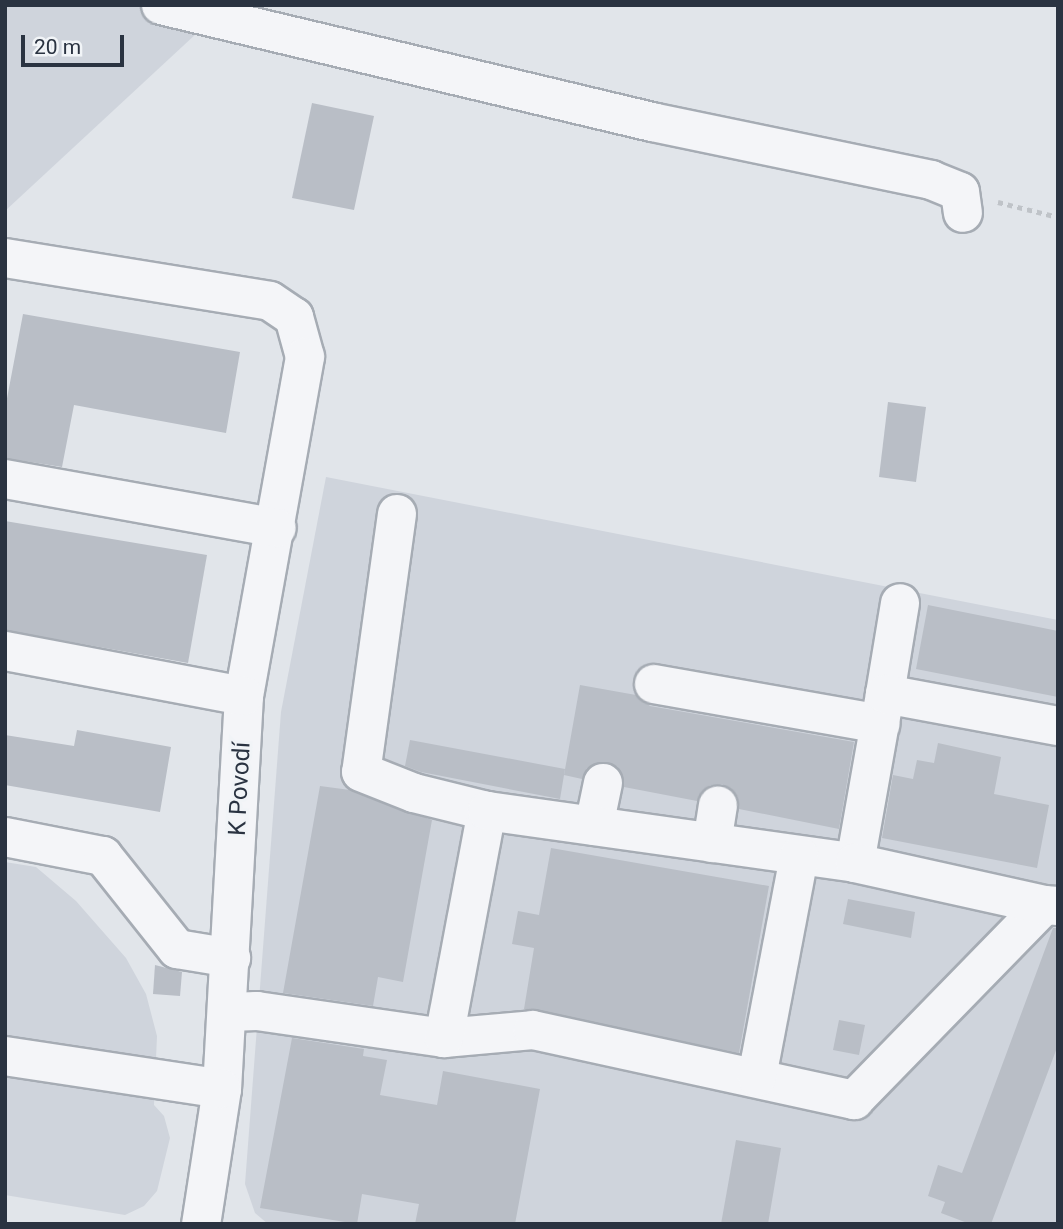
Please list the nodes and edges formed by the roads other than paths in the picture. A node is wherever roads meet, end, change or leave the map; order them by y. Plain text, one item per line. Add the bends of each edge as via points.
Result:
1 (161, 5) edge
2 (168, 6) edge
3 (961, 203) road end
4 (5, 258) edge
5 (5, 479) edge
6 (397, 514) dead end
7 (277, 528) junction
8 (900, 603) dead end
9 (5, 650) edge
10 (654, 684) dead end
11 (244, 696) junction
12 (883, 709) junction
13 (1058, 726) edge
14 (603, 783) dead end
15 (718, 805) dead end
16 (487, 811) junction
17 (594, 826) junction
18 (5, 837) edge
19 (712, 843) junction
20 (799, 856) junction
21 (855, 863) junction
22 (1051, 906) edge
23 (231, 958) junction
24 (228, 1012) junction
25 (444, 1038) junction
26 (5, 1056) edge
27 (757, 1077) junction
28 (222, 1090) junction
29 (201, 1224) edge

1 - 2 lane
2 - 3 lane via 652,122 931,180
4 - 7 lane, K Povodí via 270,301 295,317 304,357
5 - 7 lane
6 - 16 lane via 361,772 414,793
7 - 11 lane, K Povodí
8 - 12 lane
9 - 11 lane
10 - 12 lane
11 - 23 lane, K Povodí
12 - 13 lane
12 - 21 lane
14 - 17 lane
15 - 19 lane
16 - 17 lane
16 - 25 lane
17 - 19 lane
18 - 23 lane via 103,856 177,949
19 - 20 lane
20 - 21 lane
20 - 27 lane
21 - 22 lane
22 - 27 lane via 854,1100
23 - 24 lane, K Povodí
24 - 25 lane via 257,1011
24 - 28 lane, K Povodí
25 - 27 lane via 533,1030
26 - 28 lane
28 - 29 lane, K Povodí

